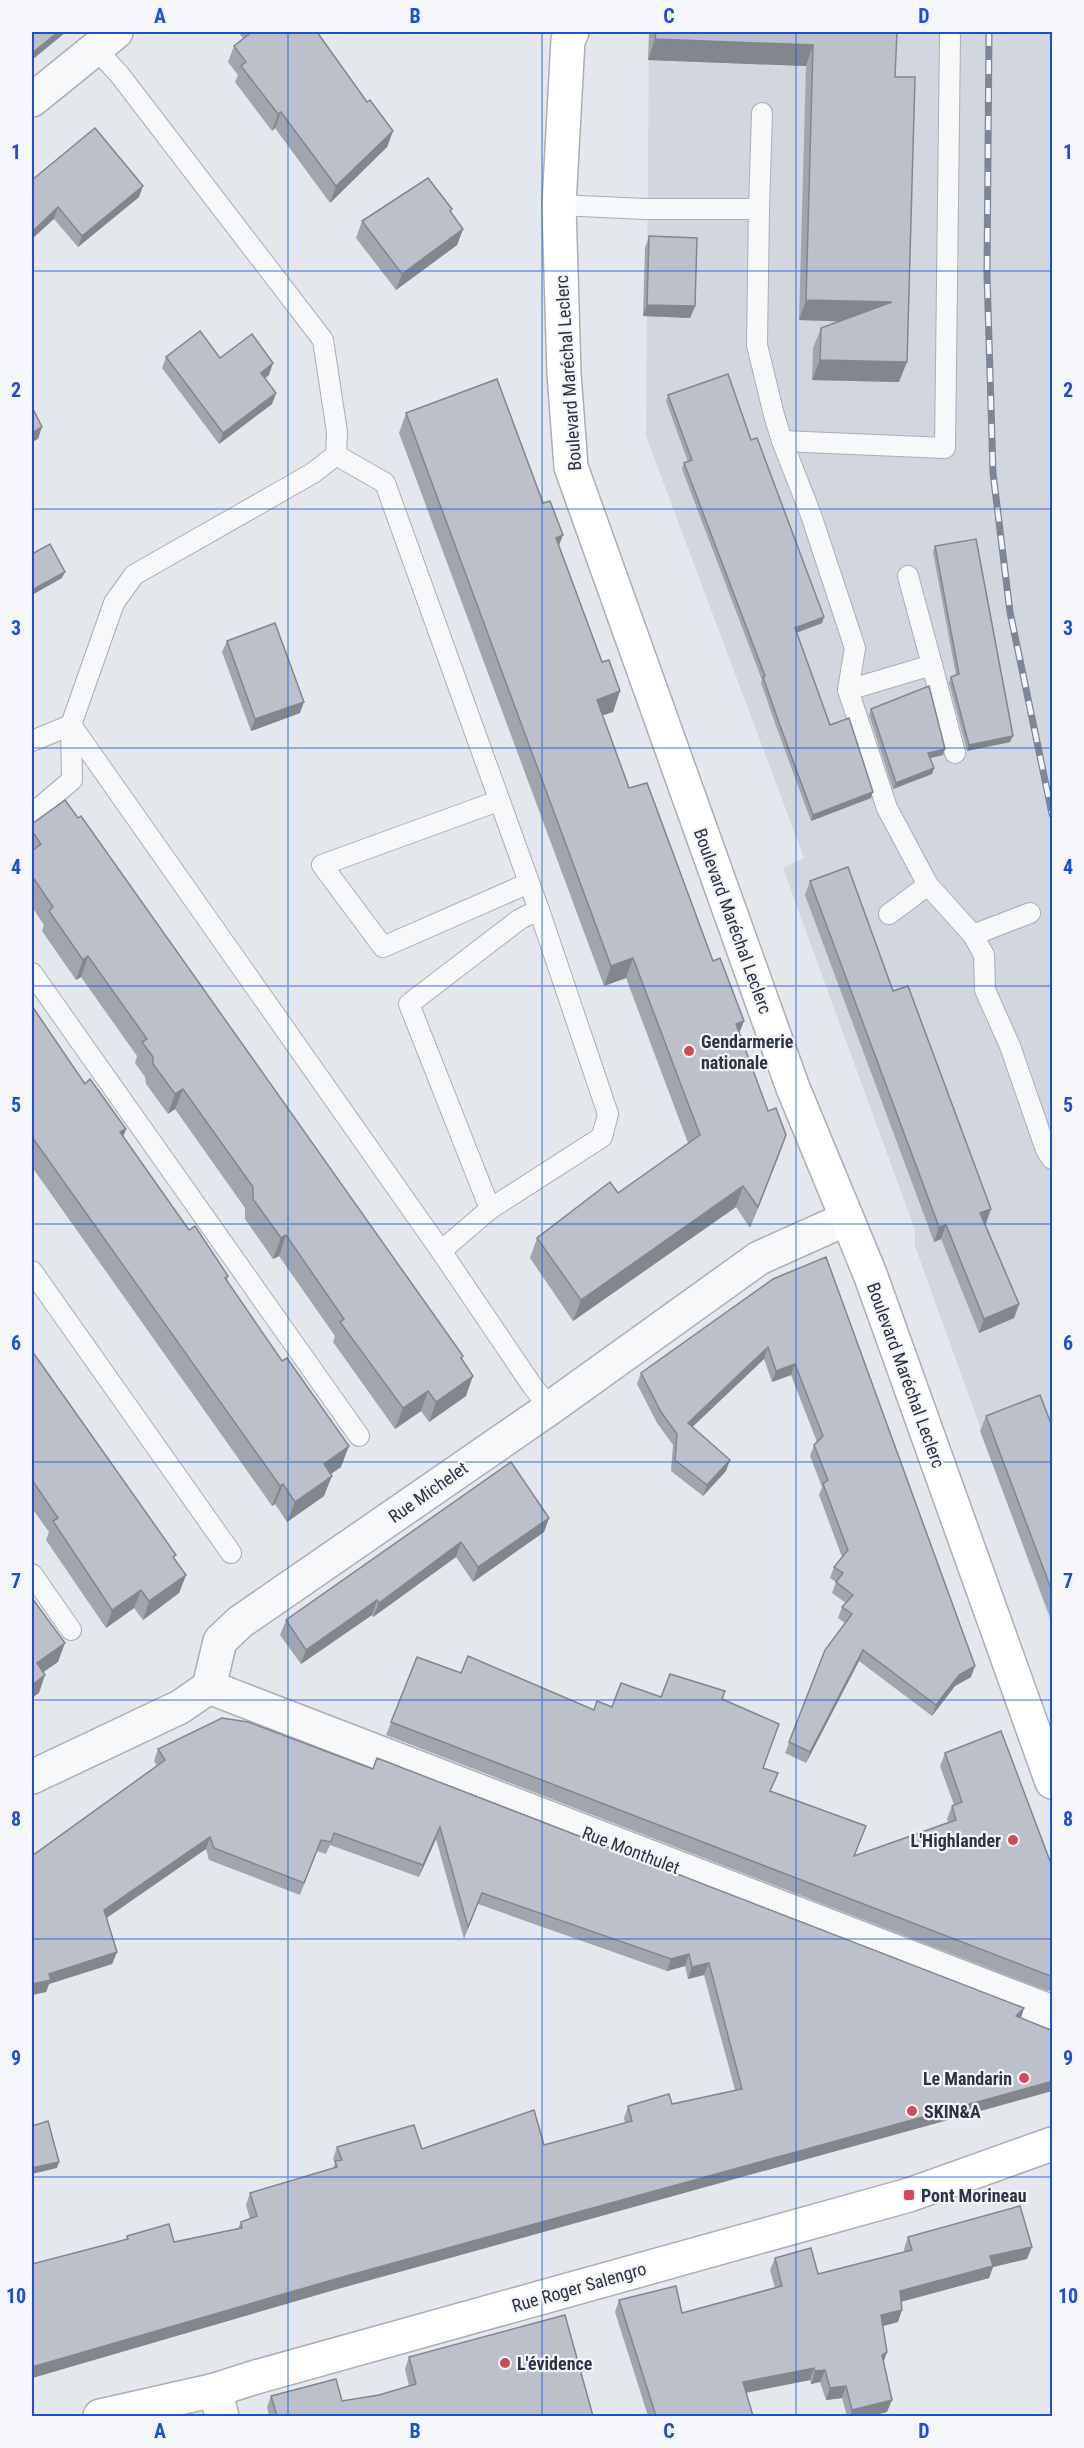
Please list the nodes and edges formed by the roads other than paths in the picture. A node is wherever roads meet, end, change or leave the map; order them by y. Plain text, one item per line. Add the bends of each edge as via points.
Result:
1 (572, 32) edge
2 (950, 36) dead end
3 (105, 39) edge
4 (32, 100) edge
5 (762, 113) dead end
6 (559, 205) junction
7 (759, 209) junction
8 (782, 441) junction
9 (336, 455) junction
10 (908, 576) dead end
11 (932, 664) junction
12 (848, 690) junction
13 (72, 725) junction
14 (32, 741) edge
15 (955, 753) dead end
16 (498, 801) junction
17 (32, 814) edge
18 (529, 883) junction
19 (928, 885) junction
20 (539, 910) junction
21 (888, 914) dead end
22 (1030, 914) dead end
23 (973, 935) junction
24 (32, 973) edge
25 (1053, 1159) edge
26 (490, 1209) junction
27 (846, 1219) junction
28 (441, 1251) junction
29 (32, 1270) edge
30 (550, 1408) junction
31 (359, 1436) dead end
32 (231, 1553) dead end
33 (32, 1574) edge
34 (71, 1630) dead end
35 (209, 1687) junction
36 (32, 1777) edge
37 (1053, 1782) edge
38 (1053, 2012) edge
39 (1053, 2144) edge
40 (218, 2403) edge
41 (100, 2416) edge

1 - 6 street, Boulevard Maréchal Leclerc via 568,40
2 - 8 lane via 945,448
3 - 4 street
3 - 9 lane via 118,74 323,340 337,432
5 - 7 lane
6 - 7 lane
6 - 27 street, Boulevard Maréchal Leclerc via 571,467 793,1088
7 - 8 lane via 757,345
8 - 12 lane via 855,648
9 - 13 lane via 313,473 134,575 114,603
9 - 16 lane via 385,483
10 - 11 lane
11 - 12 lane
11 - 15 lane
12 - 19 lane via 887,808
13 - 14 lane
13 - 17 lane via 72,780
13 - 28 lane
16 - 18 lane
16 - 18 lane via 322,865 383,947
18 - 20 lane
19 - 21 lane
19 - 23 lane
20 - 26 lane via 608,1114 602,1137
20 - 26 lane via 520,919 408,1004
22 - 23 lane
23 - 25 lane via 984,955 985,990 1010,1046 1046,1150
24 - 31 lane
26 - 28 lane
27 - 30 street, Rue Michelet via 759,1258
27 - 37 street, Boulevard Maréchal Leclerc via 870,1274
28 - 30 lane
29 - 32 lane
30 - 35 street, Rue Michelet via 240,1622 220,1641
33 - 34 lane
35 - 36 street via 180,1707
35 - 38 street, Rue Monthulet
39 - 40 street, Rue Roger Salengro via 909,2195 256,2377
40 - 41 street, Rue Roger Salengro

